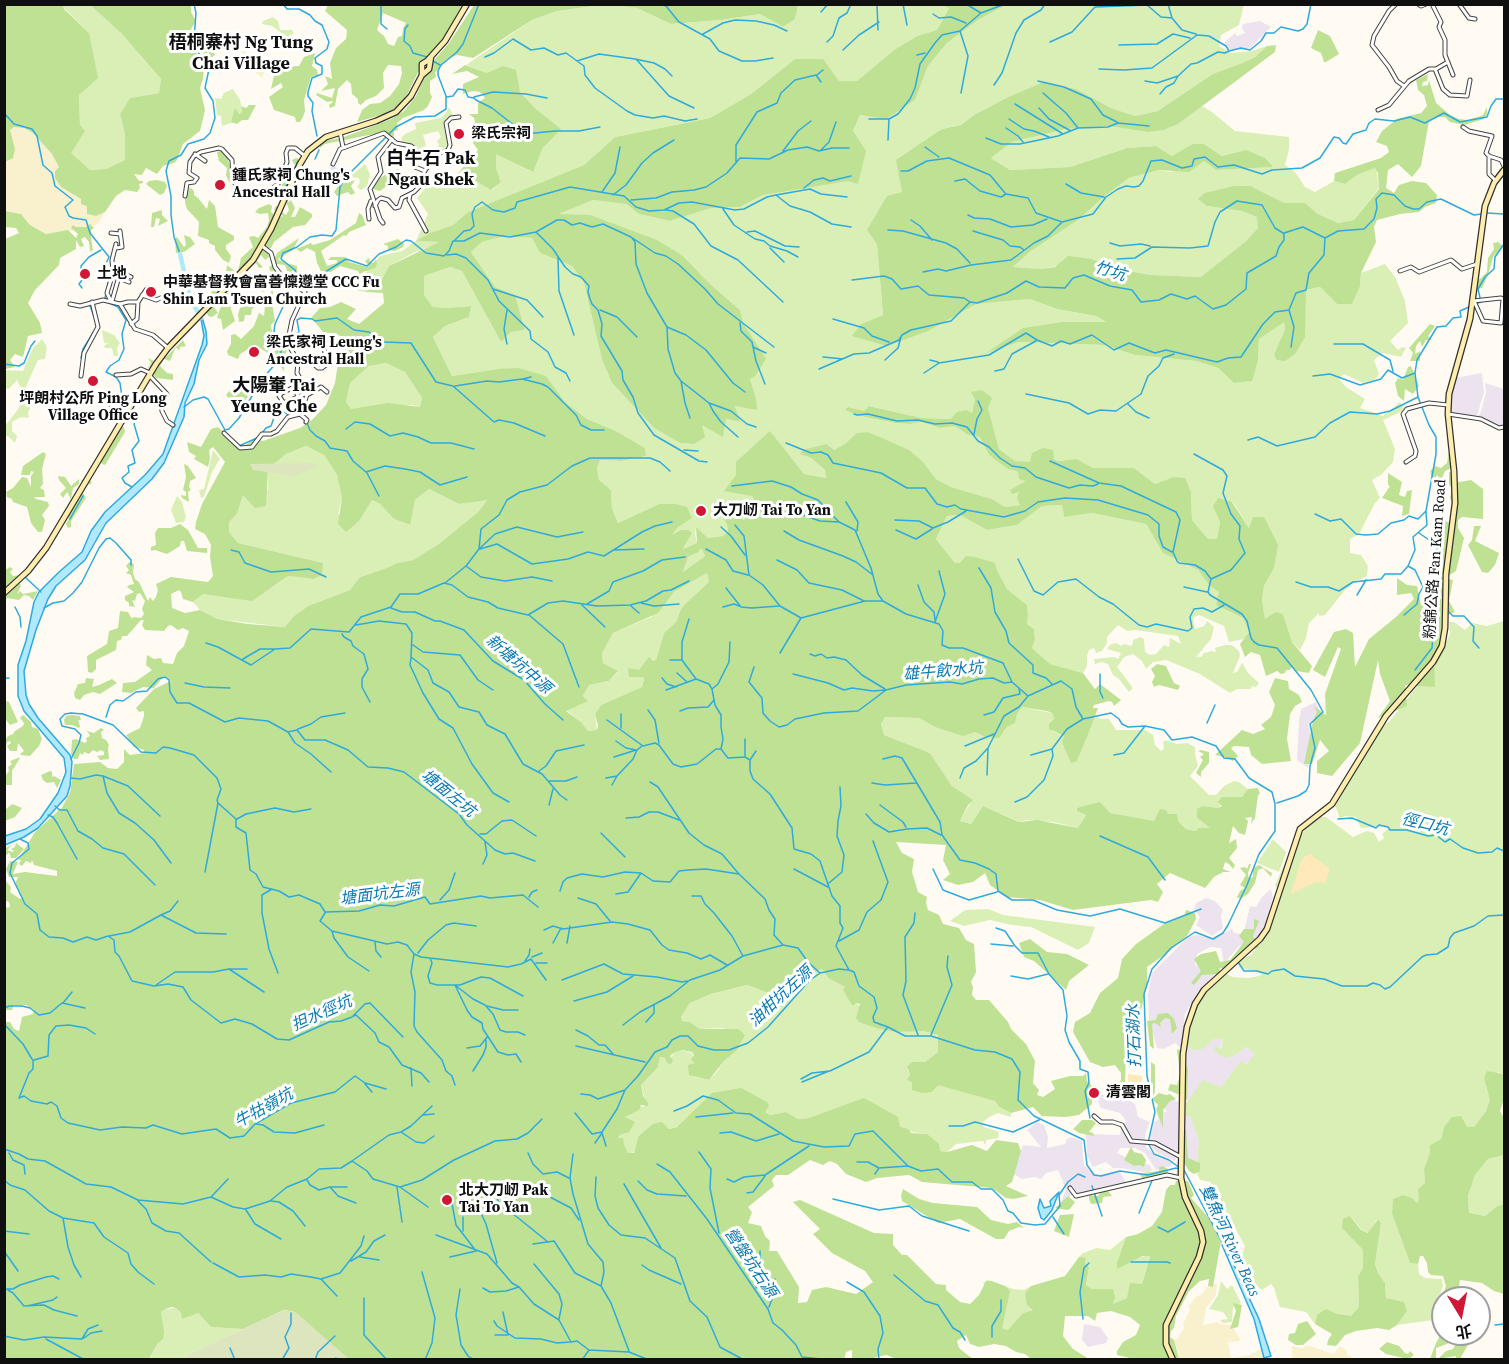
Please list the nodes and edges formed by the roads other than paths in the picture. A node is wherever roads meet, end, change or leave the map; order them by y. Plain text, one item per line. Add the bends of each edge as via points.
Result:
1 (467, 4) edge
2 (1396, 4) edge
3 (1419, 4) edge
4 (1426, 4) edge
5 (1432, 4) edge
6 (1459, 4) edge
7 (1475, 18) dead end
8 (1448, 62) junction
9 (1435, 69) junction
10 (1453, 75) dead end
11 (1470, 80) dead end
12 (1404, 86) junction
13 (1378, 110) dead end
14 (459, 117) dead end
15 (1463, 127) dead end
16 (340, 132) junction
17 (390, 136) junction
18 (343, 147) junction
19 (195, 154) junction
20 (430, 155) junction
21 (305, 156) junction
22 (1489, 156) junction
23 (205, 161) dead end
24 (333, 164) dead end
25 (415, 167) dead end
26 (1504, 168) edge
27 (425, 171) junction
28 (1496, 181) junction
29 (411, 194) junction
30 (185, 196) dead end
31 (372, 199) junction
32 (375, 206) junction
33 (369, 219) dead end
34 (383, 223) dead end
35 (426, 231) dead end
36 (111, 233) dead end
37 (262, 246) junction
38 (1477, 264) junction
39 (125, 270) dead end
40 (118, 271) junction
41 (1400, 272) dead end
42 (113, 273) junction
43 (131, 277) dead end
44 (129, 282) dead end
45 (146, 290) dead end
46 (170, 294) dead end
47 (142, 295) junction
48 (109, 300) junction
49 (92, 302) junction
50 (138, 302) junction
51 (1472, 303) junction
52 (70, 304) dead end
53 (120, 304) junction
54 (131, 324) junction
55 (324, 347) dead end
56 (168, 348) junction
57 (298, 364) junction
58 (149, 374) junction
59 (116, 375) dead end
60 (81, 376) dead end
61 (327, 392) dead end
62 (307, 394) junction
63 (298, 396) junction
64 (112, 399) dead end
65 (121, 404) junction
66 (111, 405) dead end
67 (1448, 405) junction
68 (126, 410) junction
69 (300, 414) junction
70 (1448, 414) junction
71 (122, 421) junction
72 (306, 422) dead end
73 (173, 425) dead end
74 (1504, 427) edge
75 (224, 433) dead end
76 (1406, 462) dead end
77 (4, 593) edge
78 (1094, 1116) dead end
79 (1182, 1157) junction
80 (1181, 1176) junction
81 (1070, 1188) dead end
82 (1173, 1359) edge

1 - 16 main road via 450,34 427,64 422,64 423,72 411,96 396,112
2 - 12 street via 1372,45
3 - 4 street
5 - 8 street via 1442,22 1439,27 1447,45
6 - 7 street via 1469,18
8 - 9 street
8 - 10 street
9 - 11 street via 1448,94 1467,96
9 - 12 street
12 - 13 street via 1389,105
14 - 20 street via 446,123 449,149
15 - 22 street via 1492,136 1486,153
16 - 18 street
16 - 21 main road via 319,141
17 - 18 street via 384,133
17 - 20 street via 399,144
17 - 31 street via 378,157 381,172 370,187
18 - 24 street
19 - 21 street via 222,149 233,165 235,185 247,193 268,192 276,186 288,148 294,147
19 - 23 street
19 - 30 street via 189,171 197,178 187,183
20 - 27 street
21 - 37 main road
22 - 26 street via 1501,160
22 - 28 street via 1488,172
25 - 27 street
26 - 28 main road, 粉錦公路 Fan Kam Road
27 - 29 street via 425,181
28 - 38 main road, 粉錦公路 Fan Kam Road via 1485,206
29 - 32 street via 402,198 400,207 385,199 378,200
29 - 35 street via 409,200
31 - 32 street
31 - 33 street
32 - 34 street
36 - 42 street via 120,233 122,247 116,246
37 - 56 main road via 244,272
37 - 57 street via 271,253 277,270 305,292 289,334
38 - 41 street via 1462,269 1451,260 1419,272 1411,267
38 - 51 main road, 粉錦公路 Fan Kam Road
39 - 40 street
40 - 42 street
40 - 43 street
42 - 48 street via 107,293
44 - 48 street via 118,280
45 - 47 street
46 - 47 street via 156,300
47 - 50 street
48 - 49 street
48 - 53 street
49 - 52 street
49 - 60 street via 98,327 84,353
50 - 53 street
50 - 54 street via 137,319
51 - 51 street via 1478,306 1483,321 1502,323 1503,299
51 - 67 main road, 粉錦公路 Fan Kam Road
53 - 54 street
54 - 56 street
55 - 57 street via 331,360 322,368 306,357
56 - 58 main road
57 - 62 street via 297,374
58 - 59 street via 141,369
58 - 68 main road
58 - 73 street via 167,394 161,409
61 - 62 street via 321,387
62 - 63 street
62 - 69 street
63 - 63 street via 291,388 279,397 284,403
64 - 65 street via 119,399
65 - 66 street
65 - 68 street
67 - 70 main road, 粉錦公路 Fan Kam Road
67 - 76 street via 1429,403 1407,409 1403,414 1416,451
68 - 71 main road
68 - 71 street via 107,413
69 - 72 street
69 - 75 street via 287,417 277,431 262,434 252,447 240,448
70 - 74 street
70 - 79 main road, 粉錦公路 Fan Kam Road via 1455,503 1442,646 1386,716 1333,802 1300,829 1266,931 1206,987 1196,1004 1184,1044
71 - 77 main road via 46,548
78 - 79 street via 1101,1122 1122,1125 1131,1141 1149,1142
79 - 80 main road, 粉錦公路 Fan Kam Road
80 - 81 street via 1167,1175 1076,1196
80 - 82 main road, 粉錦公路 Fan Kam Road via 1203,1242 1166,1323 1165,1341

